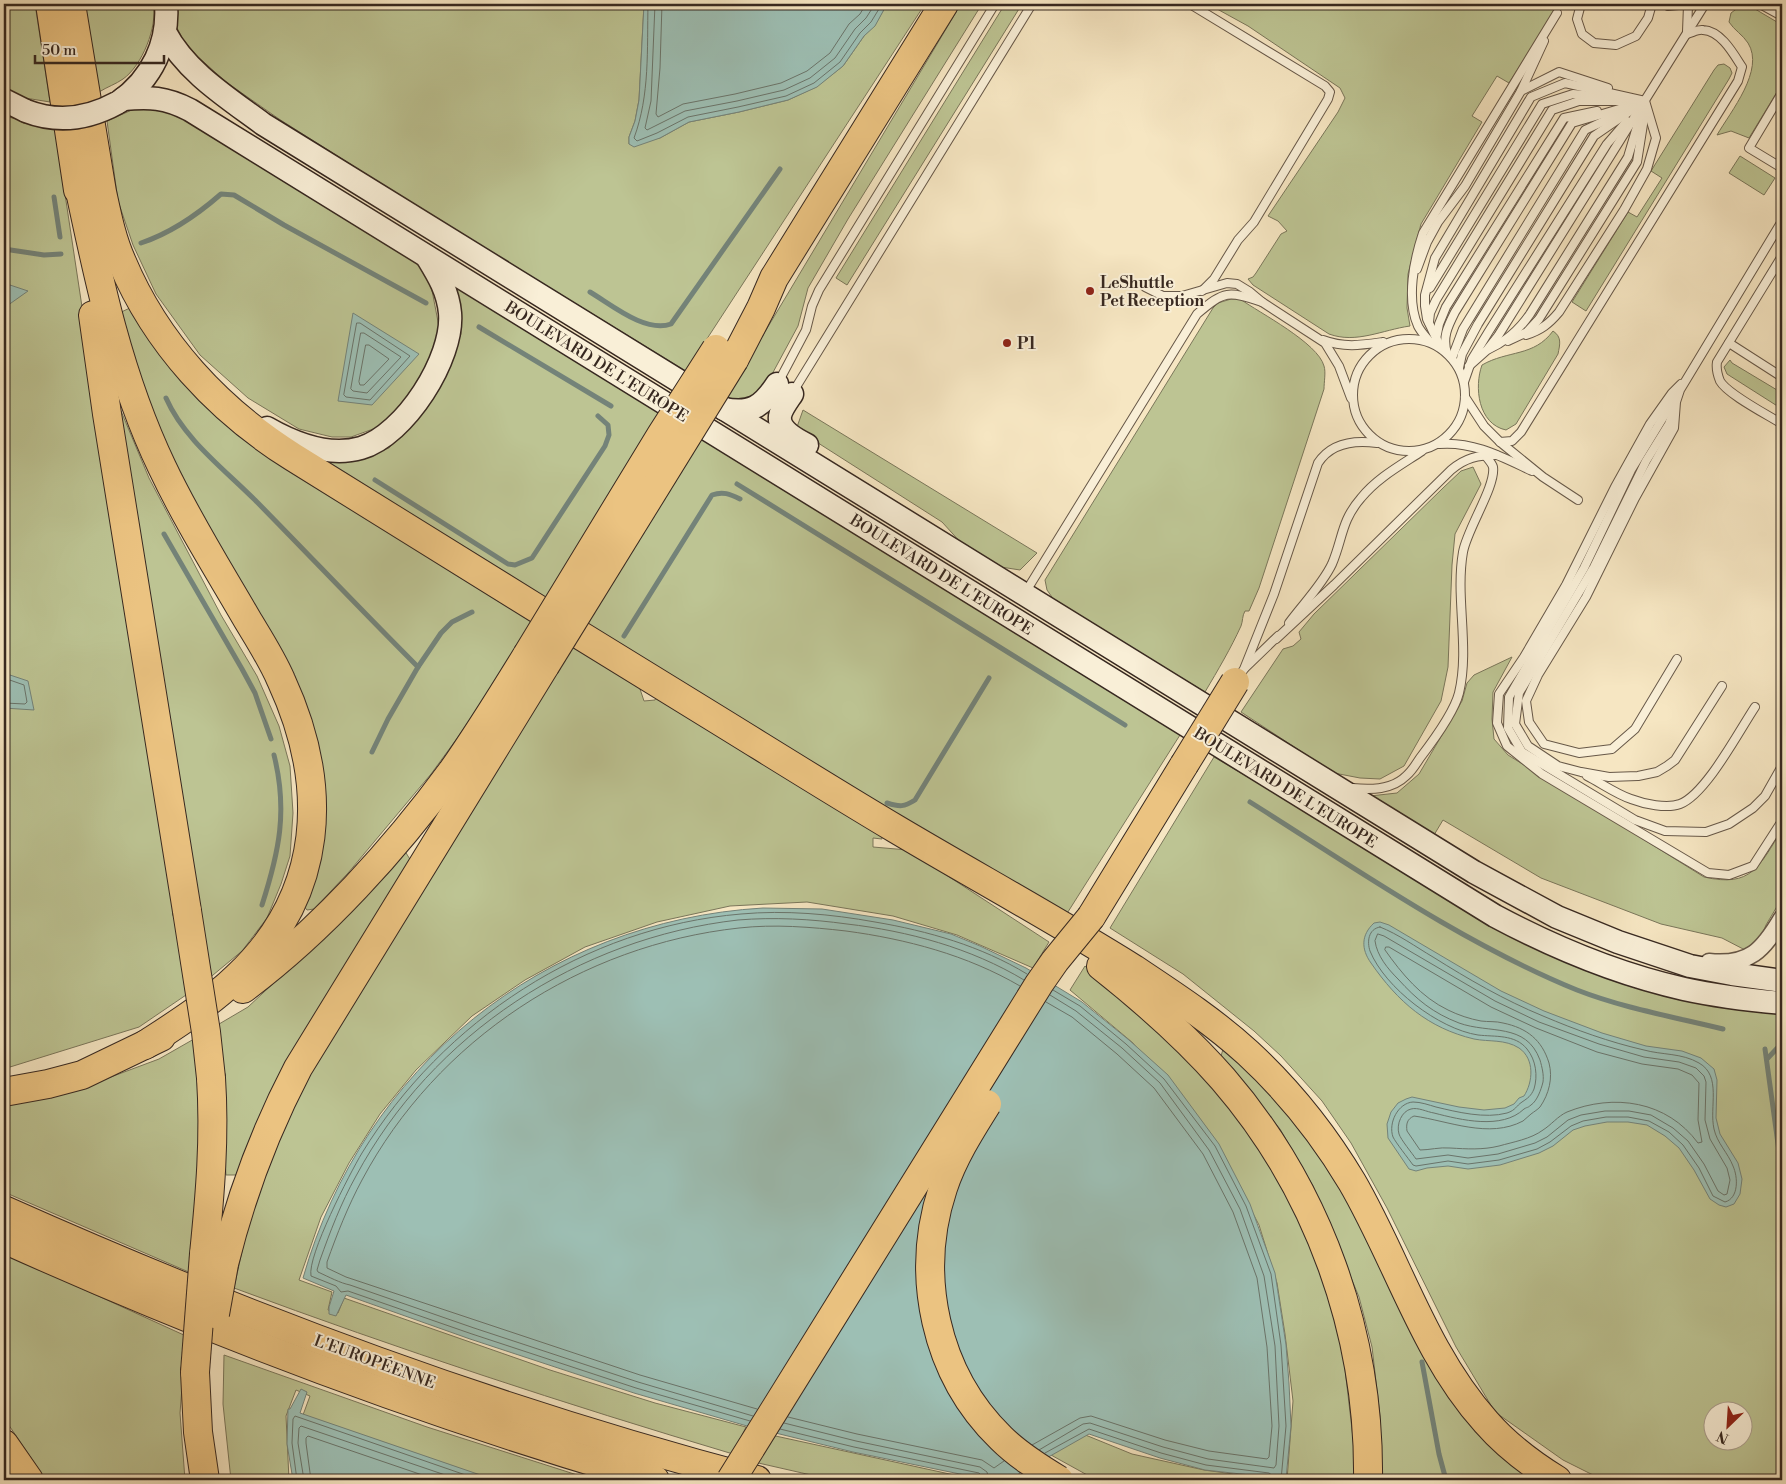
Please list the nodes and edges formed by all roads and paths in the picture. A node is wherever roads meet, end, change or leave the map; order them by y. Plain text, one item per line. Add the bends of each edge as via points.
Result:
1 (50, 4) edge
2 (71, 4) edge
3 (166, 4) edge
4 (944, 4) edge
5 (995, 4) edge
6 (1032, 4) edge
7 (1190, 4) edge
8 (1581, 4) edge
9 (1652, 4) edge
10 (1664, 4) edge
11 (1688, 4) edge
12 (1705, 4) edge
13 (1760, 4) edge
14 (1782, 16) edge
15 (165, 32) junction
16 (1687, 34) junction
17 (1521, 91) junction
18 (1782, 98) edge
19 (4, 100) edge
20 (120, 101) junction
21 (1645, 101) junction
22 (1782, 168) edge
23 (76, 172) junction
24 (1782, 221) edge
25 (425, 254) junction
26 (1782, 256) edge
27 (1413, 285) junction
28 (1144, 287) dead end
29 (1202, 291) junction
30 (1426, 295) junction
31 (1262, 302) junction
32 (1429, 324) junction
33 (1520, 336) junction
34 (1319, 338) junction
35 (1394, 340) junction
36 (1433, 340) junction
37 (1728, 343) junction
38 (1499, 344) junction
39 (1486, 350) junction
40 (1446, 353) junction
41 (1469, 366) junction
42 (1459, 368) junction
43 (1689, 375) junction
44 (1782, 377) edge
45 (1464, 382) junction
46 (784, 389) junction
47 (1680, 390) junction
48 (214, 395) junction
49 (1465, 397) junction
50 (1676, 402) junction
51 (1353, 404) junction
52 (724, 409) junction
53 (1782, 424) edge
54 (1500, 442) junction
55 (1379, 443) junction
56 (1437, 444) junction
57 (1426, 448) junction
58 (1485, 455) junction
59 (1496, 455) junction
60 (1544, 477) junction
61 (1578, 500) dead end
62 (962, 556) junction
63 (1024, 595) junction
64 (1276, 639) junction
65 (1677, 659) dead end
66 (536, 661) junction
67 (1240, 676) junction
68 (1722, 686) dead end
69 (1755, 707) dead end
70 (1782, 766) edge
71 (1581, 772) junction
72 (1332, 784) junction
73 (1782, 821) edge
74 (896, 829) junction
75 (1090, 917) junction
76 (1782, 918) edge
77 (1646, 951) junction
78 (1782, 981) edge
79 (1782, 1003) edge
80 (145, 1045) junction
81 (4, 1092) edge
82 (4, 1210) edge
83 (4, 1239) edge
84 (214, 1259) junction
85 (202, 1376) junction
86 (4, 1444) edge
87 (4, 1473) edge
88 (8, 1480) edge
89 (29, 1480) edge
90 (205, 1480) edge
91 (216, 1480) edge
92 (655, 1480) edge
93 (731, 1480) edge
94 (757, 1480) edge
95 (1059, 1480) edge
96 (1368, 1480) edge
97 (1557, 1480) edge

1 - 23 highway
2 - 48 highway via 102,192 121,261 153,323
3 - 15 main road
4 - 66 highway, bridge via 774,278 761,308 725,354
5 - 46 lane via 819,290
6 - 46 lane
7 - 29 lane via 1330,92 1254,222
8 - 9 lane via 1577,19 1582,34 1594,43 1616,45 1636,36 1648,18
10 - 11 lane
11 - 16 lane
12 - 16 lane
13 - 14 lane
15 - 20 main road via 151,70
15 - 52 main road, BOULEVARD DE L'EUROPE via 180,54 204,79 263,124
16 - 21 lane
16 - 54 lane via 1701,29 1712,32 1725,43 1742,67 1738,81 1522,432 1512,441
17 - 21 lane via 1559,72
17 - 27 lane via 1465,186 1438,222 1422,255
17 - 27 lane via 1556,13 1423,233 1415,259
18 - 22 lane via 1780,96 1749,148
19 - 20 main road, bridge via 26,111 52,118 72,118 99,112
20 - 25 main road, BOULEVARD DE L'EUROPE via 163,99 190,110
21 - 30 lane via 1573,94 1542,104
21 - 30 lane via 1565,83 1531,97 1441,247 1431,269
21 - 32 lane via 1579,102 1552,110 1436,300
21 - 33 lane via 1637,162 1538,319
21 - 33 lane via 1656,138 1648,169 1560,312 1538,331
21 - 36 lane via 1564,118 1446,307
21 - 38 lane via 1628,157 1530,314 1516,332
21 - 39 lane
21 - 40 lane via 1585,130
21 - 40 lane via 1572,123 1451,320 1444,341
21 - 41 lane via 1607,144
21 - 42 lane via 1594,136 1478,324
23 - 80 highway via 104,300 131,394 186,516 281,678 305,749 312,788 308,855 301,880 272,936 224,989 196,1012
23 - 84 highway, bridge via 107,414 206,1032 213,1108
24 - 43 lane
25 - 48 main road via 447,296 448,341 420,397 399,424 380,439 348,450 303,445 252,420
25 - 79 main road, BOULEVARD DE L'EUROPE via 1495,916 1563,950 1639,977 1711,994
26 - 37 lane
27 - 36 lane via 1416,321
28 - 29 lane via 1164,296
29 - 31 lane via 1227,283 1237,284
30 - 32 lane via 1425,315
31 - 34 lane
31 - 63 lane via 1239,294 1228,294 1218,297 1197,314
32 - 36 lane
33 - 38 lane
34 - 35 lane via 1348,346
34 - 51 lane via 1334,356
35 - 36 lane
35 - 51 lane via 1377,348 1358,368
36 - 40 lane
37 - 44 lane
37 - 53 lane via 1716,367 1721,383
38 - 39 lane
39 - 41 lane
40 - 42 lane
41 - 45 lane
42 - 45 lane
43 - 47 lane
43 - 73 lane via 1650,424 1566,585 1499,694 1497,723 1507,746 1542,774 1708,873 1729,875 1753,866
45 - 49 lane
46 - 52 main road via 751,410
46 - 62 main road via 780,417 785,430 912,512
47 - 50 lane
47 - 70 lane via 1631,470 1584,568 1509,697 1508,728 1522,752 1634,820 1666,831 1706,832 1729,824 1764,796
48 - 74 highway via 270,443
49 - 54 lane via 1484,426
49 - 56 lane via 1459,421
50 - 65 lane via 1674,428 1586,597 1538,675 1526,701 1528,722 1544,744 1579,753 1612,749 1635,729
50 - 71 lane via 1669,424 1646,461 1594,567 1519,693 1515,724 1528,746 1558,766
51 - 55 lane via 1359,422
52 - 62 main road, BOULEVARD DE L'EUROPE
54 - 60 lane
55 - 57 lane via 1406,451
55 - 67 lane via 1360,441 1339,446 1327,452 1318,463 1274,594
56 - 57 lane
56 - 59 lane via 1468,445
57 - 64 lane via 1377,482 1362,497 1348,515 1328,572
58 - 59 lane
58 - 64 lane via 1466,459 1451,470
58 - 72 lane via 1493,465 1492,480 1463,551 1459,694 1447,719 1406,776 1389,787 1366,790
59 - 60 lane
60 - 61 lane
62 - 63 main road, BOULEVARD DE L'EUROPE
63 - 72 main road, BOULEVARD DE L'EUROPE
64 - 67 lane
66 - 80 highway via 396,841 320,923 235,995
66 - 84 highway via 298,1068
67 - 75 highway, bridge
68 - 71 lane via 1675,760 1667,766 1638,776 1609,777
69 - 71 lane via 1704,786 1679,804 1660,806 1631,799
72 - 77 main road, BOULEVARD DE L'EUROPE via 1528,903 1586,930
74 - 96 highway via 1048,928 1122,983 1200,1054 1245,1106 1299,1192 1327,1251 1347,1308 1361,1377 1368,1439
74 - 97 highway via 1113,956 1223,1030 1249,1054 1297,1104 1338,1158 1368,1211 1431,1341 1472,1406 1509,1446
75 - 93 highway, bridge via 1039,984
75 - 95 highway, bridge via 1055,992 958,1153 941,1196 931,1255 931,1293 938,1330 962,1389 1001,1439
76 - 77 street via 1764,946 1740,960 1719,963
77 - 78 main road, BOULEVARD DE L'EUROPE via 1700,968
80 - 81 highway via 82,1075
82 - 94 highway, L'EUROPÉENNE via 292,1330 416,1376 577,1430
83 - 92 highway, L'EUROPÉENNE via 159,1306 337,1375 505,1434
84 - 85 highway, bridge
85 - 90 highway via 198,1432
85 - 91 highway
86 - 89 highway
87 - 88 highway

